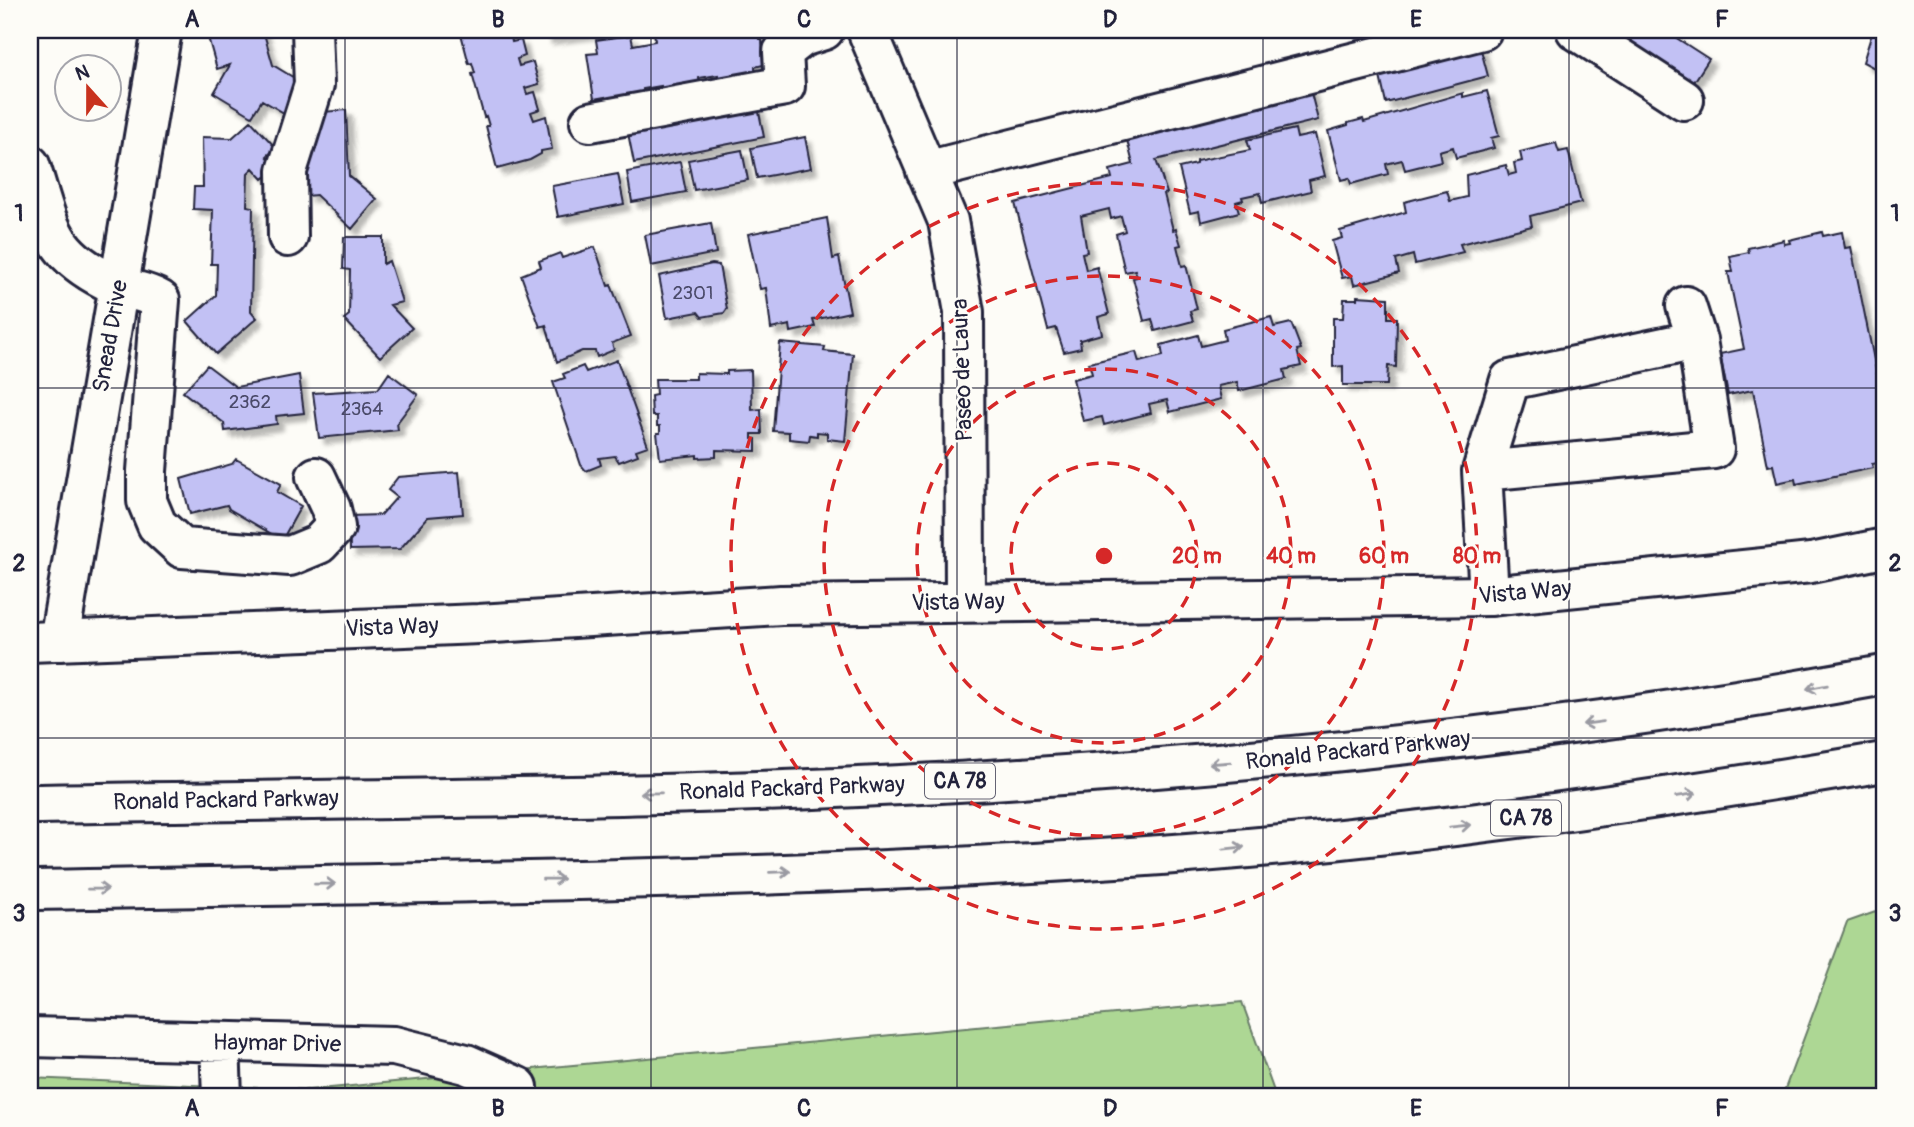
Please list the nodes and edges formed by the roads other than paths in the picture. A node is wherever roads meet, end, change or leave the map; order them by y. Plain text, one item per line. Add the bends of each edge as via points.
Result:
1 (162, 30) edge
2 (313, 30) edge
3 (824, 30) edge
4 (867, 30) edge
5 (1482, 30) edge
6 (1576, 30) edge
7 (1684, 100) dead end
8 (590, 122) dead end
9 (30, 165) edge
10 (926, 171) junction
11 (288, 237) dead end
12 (118, 286) junction
13 (1482, 471) junction
14 (316, 477) dead end
15 (1884, 548) edge
16 (1489, 596) junction
17 (965, 602) junction
18 (44, 642) edge
19 (1884, 675) edge
20 (1884, 762) edge
21 (30, 804) edge
22 (30, 890) edge
23 (30, 1037) edge
24 (220, 1042) junction
25 (518, 1087) dead end
26 (222, 1097) edge

1 - 12 main road, Snead Drive
2 - 11 main road via 314,85 287,171
3 - 8 main road via 802,37 783,52 785,86
4 - 10 main road, Paseo de Laura
5 - 10 main road
6 - 7 main road
9 - 12 main road via 54,239 84,270
10 - 17 main road, Paseo de Laura via 948,221 964,312
12 - 14 main road via 145,291 160,300 147,501 158,525 173,540 182,548 290,556 319,544 335,527
12 - 18 main road, Snead Drive
13 - 13 main road via 1714,449 1692,323 1510,380
13 - 16 main road
15 - 16 main road, Vista Way via 1811,563
16 - 17 main road, Vista Way
17 - 18 main road, Vista Way via 781,605 479,624
19 -> 21 main road, Ronald Packard Parkway / CA 78 via 1648,716 1464,740 1017,779 752,791
22 -> 20 main road, CA 78 via 675,876 1166,855 1488,823
23 - 24 main road, Haymar Drive
24 - 25 main road, Haymar Drive via 394,1046 466,1064
24 - 26 main road

